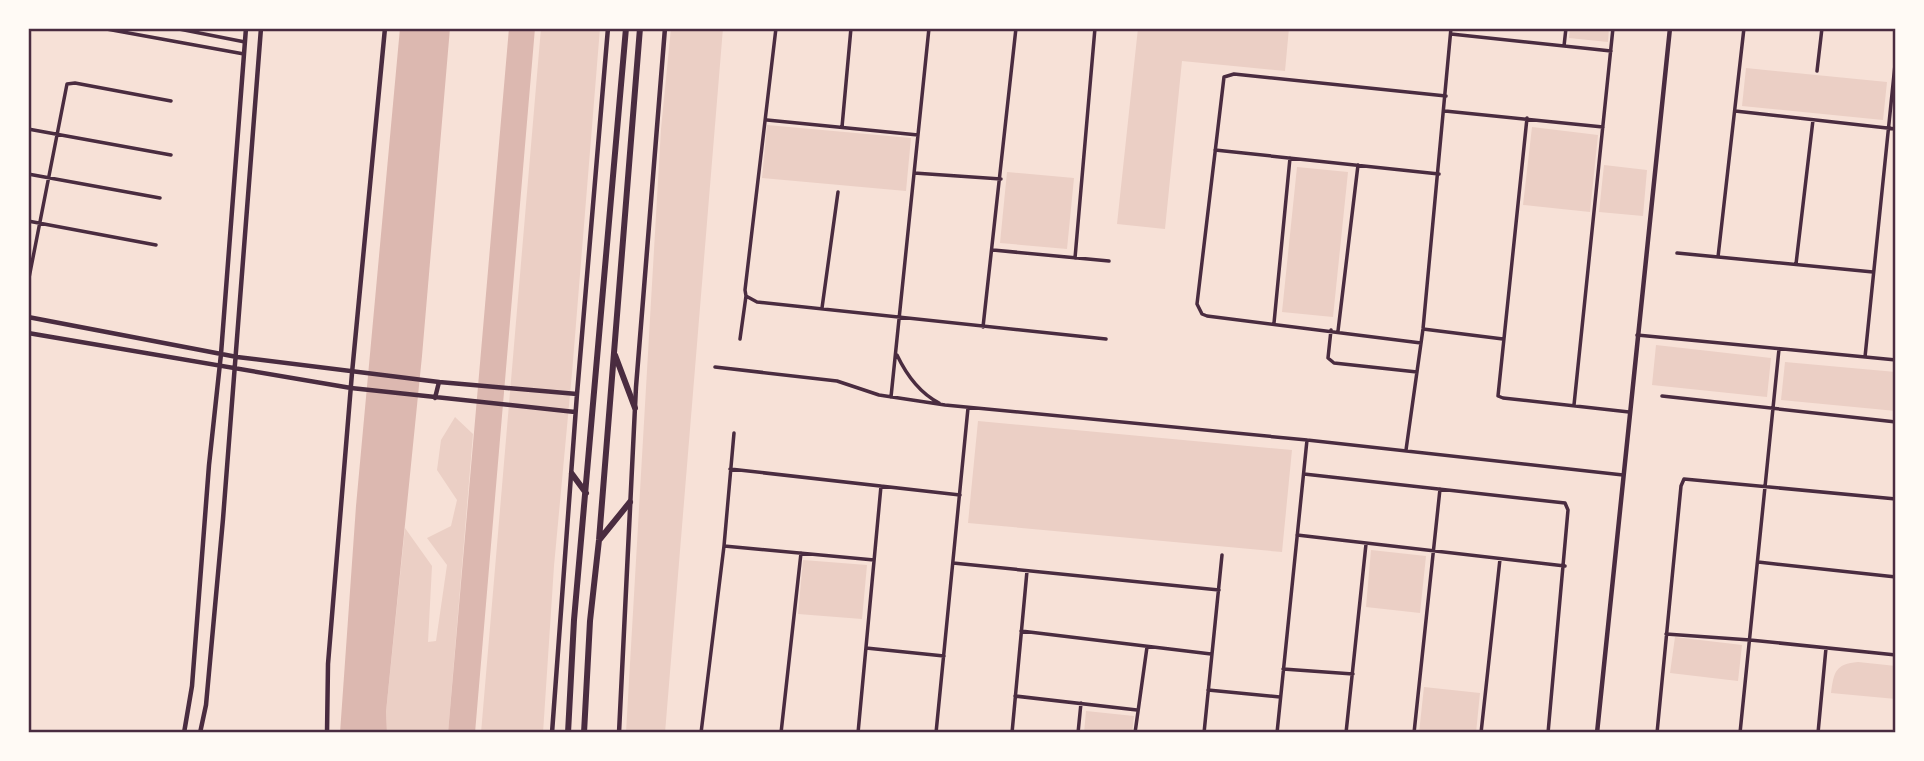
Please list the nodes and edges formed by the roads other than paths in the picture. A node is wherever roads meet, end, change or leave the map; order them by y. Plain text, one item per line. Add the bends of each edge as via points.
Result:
1 (102, 28) edge
2 (174, 28) edge
3 (246, 28) edge
4 (261, 28) edge
5 (385, 28) edge
6 (608, 28) edge
7 (626, 28) edge
8 (640, 28) edge
9 (665, 28) edge
10 (776, 28) edge
11 (851, 28) edge
12 (929, 28) edge
13 (1016, 28) edge
14 (1095, 28) edge
15 (1451, 28) edge
16 (1566, 28) edge
17 (1613, 28) edge
18 (1670, 28) edge
19 (1744, 28) edge
20 (1822, 28) edge
21 (1451, 34) junction
22 (245, 42) junction
23 (1564, 46) junction
24 (1611, 51) junction
25 (244, 54) junction
26 (1896, 55) edge
27 (1817, 71) dead end
28 (1446, 96) junction
29 (171, 101) dead end
30 (1444, 111) junction
31 (1735, 111) junction
32 (1527, 118) junction
33 (767, 120) junction
34 (1813, 120) junction
35 (842, 127) junction
36 (1603, 127) junction
37 (1889, 128) junction
38 (28, 129) edge
39 (1896, 129) edge
40 (55, 134) junction
41 (918, 135) junction
42 (1215, 150) junction
43 (171, 155) dead end
44 (1290, 158) junction
45 (1358, 165) junction
46 (914, 173) junction
47 (28, 174) edge
48 (1438, 174) junction
49 (48, 178) junction
50 (1001, 179) junction
51 (838, 192) dead end
52 (160, 198) dead end
53 (28, 221) edge
54 (39, 223) junction
55 (156, 245) dead end
56 (993, 250) junction
57 (1677, 253) dead end
58 (1718, 257) junction
59 (1075, 258) junction
60 (1109, 261) dead end
61 (1796, 264) junction
62 (1874, 272) junction
63 (28, 283) edge
64 (746, 296) junction
65 (821, 309) junction
66 (900, 316) junction
67 (28, 317) edge
68 (1274, 323) junction
69 (983, 327) junction
70 (1423, 329) junction
71 (1331, 330) junction
72 (1338, 331) junction
73 (28, 333) edge
74 (1637, 335) junction
75 (1106, 338) dead end
76 (1503, 338) junction
77 (740, 339) dead end
78 (1421, 343) junction
79 (1779, 349) junction
80 (614, 353) junction
81 (896, 353) junction
82 (221, 354) junction
83 (237, 357) junction
84 (1866, 357) junction
85 (1896, 360) edge
86 (220, 365) junction
87 (715, 367) dead end
88 (235, 368) junction
89 (1417, 372) junction
90 (352, 373) junction
91 (439, 382) junction
92 (351, 388) junction
93 (577, 394) junction
94 (1662, 396) dead end
95 (891, 397) junction
96 (435, 398) junction
97 (945, 405) junction
98 (1574, 405) junction
99 (635, 408) junction
100 (968, 408) junction
101 (1773, 410) junction
102 (575, 412) junction
103 (1629, 412) junction
104 (1896, 422) edge
105 (734, 433) dead end
106 (1307, 440) junction
107 (1406, 451) junction
108 (730, 469) junction
109 (572, 474) junction
110 (1304, 474) junction
111 (1623, 475) junction
112 (1765, 485) junction
113 (881, 486) junction
114 (1440, 489) junction
115 (586, 493) junction
116 (960, 495) junction
117 (1896, 499) edge
118 (630, 502) junction
119 (1297, 535) junction
120 (599, 540) junction
121 (1366, 543) junction
122 (723, 546) junction
123 (1433, 551) junction
124 (801, 553) junction
125 (1222, 555) dead end
126 (1500, 558) junction
127 (874, 560) junction
128 (1758, 562) junction
129 (953, 563) junction
130 (1565, 566) junction
131 (1027, 571) junction
132 (1896, 577) edge
133 (1219, 590) junction
134 (1021, 631) junction
135 (1667, 634) junction
136 (1749, 640) junction
137 (1147, 647) junction
138 (866, 648) junction
139 (1826, 648) junction
140 (1211, 654) junction
141 (1896, 655) edge
142 (944, 656) junction
143 (1283, 669) junction
144 (1353, 674) junction
145 (1208, 690) junction
146 (1015, 696) junction
147 (1280, 697) junction
148 (1081, 703) junction
149 (1138, 710) junction
150 (184, 733) edge
151 (200, 733) edge
152 (327, 733) edge
153 (552, 733) edge
154 (568, 733) edge
155 (584, 733) edge
156 (619, 733) edge
157 (701, 733) edge
158 (781, 733) edge
159 (858, 733) edge
160 (936, 733) edge
161 (1012, 733) edge
162 (1078, 733) edge
163 (1135, 733) edge
164 (1204, 733) edge
165 (1277, 733) edge
166 (1346, 733) edge
167 (1414, 733) edge
168 (1481, 733) edge
169 (1548, 733) edge
170 (1597, 733) edge
171 (1657, 733) edge
172 (1740, 733) edge
173 (1818, 733) edge

1 - 25 street
2 - 22 street
3 - 22 street
4 - 83 street
5 - 90 street
6 - 93 street
7 - 115 highway
8 - 80 highway
9 - 99 street
10 - 33 street
11 - 35 street
12 - 41 street
13 - 50 street
14 - 59 street
15 - 21 street
16 - 23 street
17 - 24 street
18 - 74 street
19 - 31 street
20 - 27 street
21 - 23 street
21 - 28 street
22 - 25 street
23 - 24 street
24 - 36 street
25 - 82 street
26 - 37 street
28 - 30 street
28 - 42 street via 1229,74 1222,83
29 - 40 street via 70,83
30 - 32 street
30 - 48 street
31 - 34 street
31 - 58 street
32 - 36 street
32 - 76 street
33 - 35 street
33 - 64 street
34 - 37 street
34 - 61 street
35 - 41 street
36 - 98 street
37 - 39 street
37 - 62 street
38 - 40 street
40 - 43 street
40 - 49 street
41 - 46 street
42 - 44 street
42 - 68 street via 1198,310 1206,316
44 - 45 street
44 - 68 street
45 - 48 street
45 - 72 street
46 - 50 street
46 - 66 street
47 - 49 street
48 - 70 street
49 - 52 street
49 - 54 street
50 - 56 street
51 - 65 street
53 - 54 street
54 - 55 street
54 - 63 street
56 - 59 street
56 - 69 street
57 - 58 street
58 - 61 street
59 - 60 street
61 - 62 street
62 - 84 street
64 - 65 street via 757,302
64 - 77 street
65 - 66 street
66 - 69 street
66 - 81 street
67 - 82 street
68 - 71 street
69 - 75 street
70 - 76 street
70 - 78 street
71 - 72 street
71 - 89 street via 1328,358 1334,363
72 - 78 street
73 - 86 street
74 - 79 street
74 - 103 street
76 - 98 street via 1500,397
78 - 89 street
79 - 84 street
79 - 101 street
80 - 99 highway
80 - 120 highway
81 - 95 street
81 - 97 street via 920,389
82 - 83 street
82 - 86 street
83 - 88 street
83 - 90 street
84 - 85 street
86 - 88 street
86 - 150 street
87 - 95 street via 837,381
88 - 92 street
88 - 151 street via 210,666
89 - 107 street
90 - 91 street
90 - 92 street
91 - 93 street
91 - 96 street
92 - 96 street
92 - 152 street via 327,664
93 - 102 street
94 - 101 street
95 - 97 street
96 - 102 street
97 - 100 street
98 - 103 street
99 - 118 street
100 - 106 street
100 - 116 street
101 - 104 street
101 - 112 street
102 - 109 street
103 - 111 street
105 - 108 street
106 - 107 street
106 - 110 street
107 - 111 street
108 - 113 street
108 - 122 street
109 - 115 highway
109 - 153 street
110 - 114 street
110 - 119 street
111 - 170 street
112 - 117 street
112 - 128 street
112 - 135 street via 1687,478 1682,482
113 - 116 street
113 - 127 street
114 - 123 street
114 - 130 street via 1565,503
115 - 154 highway
116 - 129 street
118 - 120 highway
118 - 156 street
119 - 121 street
119 - 143 street
120 - 155 highway
121 - 123 street
121 - 144 street
122 - 124 street
122 - 157 street
123 - 126 street
123 - 167 street
124 - 127 street
124 - 158 street
125 - 133 street
126 - 130 street
126 - 168 street
127 - 138 street
128 - 132 street
128 - 136 street
129 - 131 street
129 - 142 street
130 - 169 street
131 - 133 street
131 - 134 street
133 - 140 street
134 - 137 street
134 - 146 street
135 - 136 street
135 - 171 street
136 - 139 street
136 - 172 street
137 - 140 street
137 - 149 street
138 - 142 street
138 - 159 street
139 - 141 street
139 - 173 street
140 - 145 street
142 - 160 street
143 - 144 street
143 - 147 street
144 - 166 street
145 - 147 street
145 - 164 street
146 - 148 street
146 - 161 street
147 - 165 street
148 - 149 street
148 - 162 street
149 - 163 street

